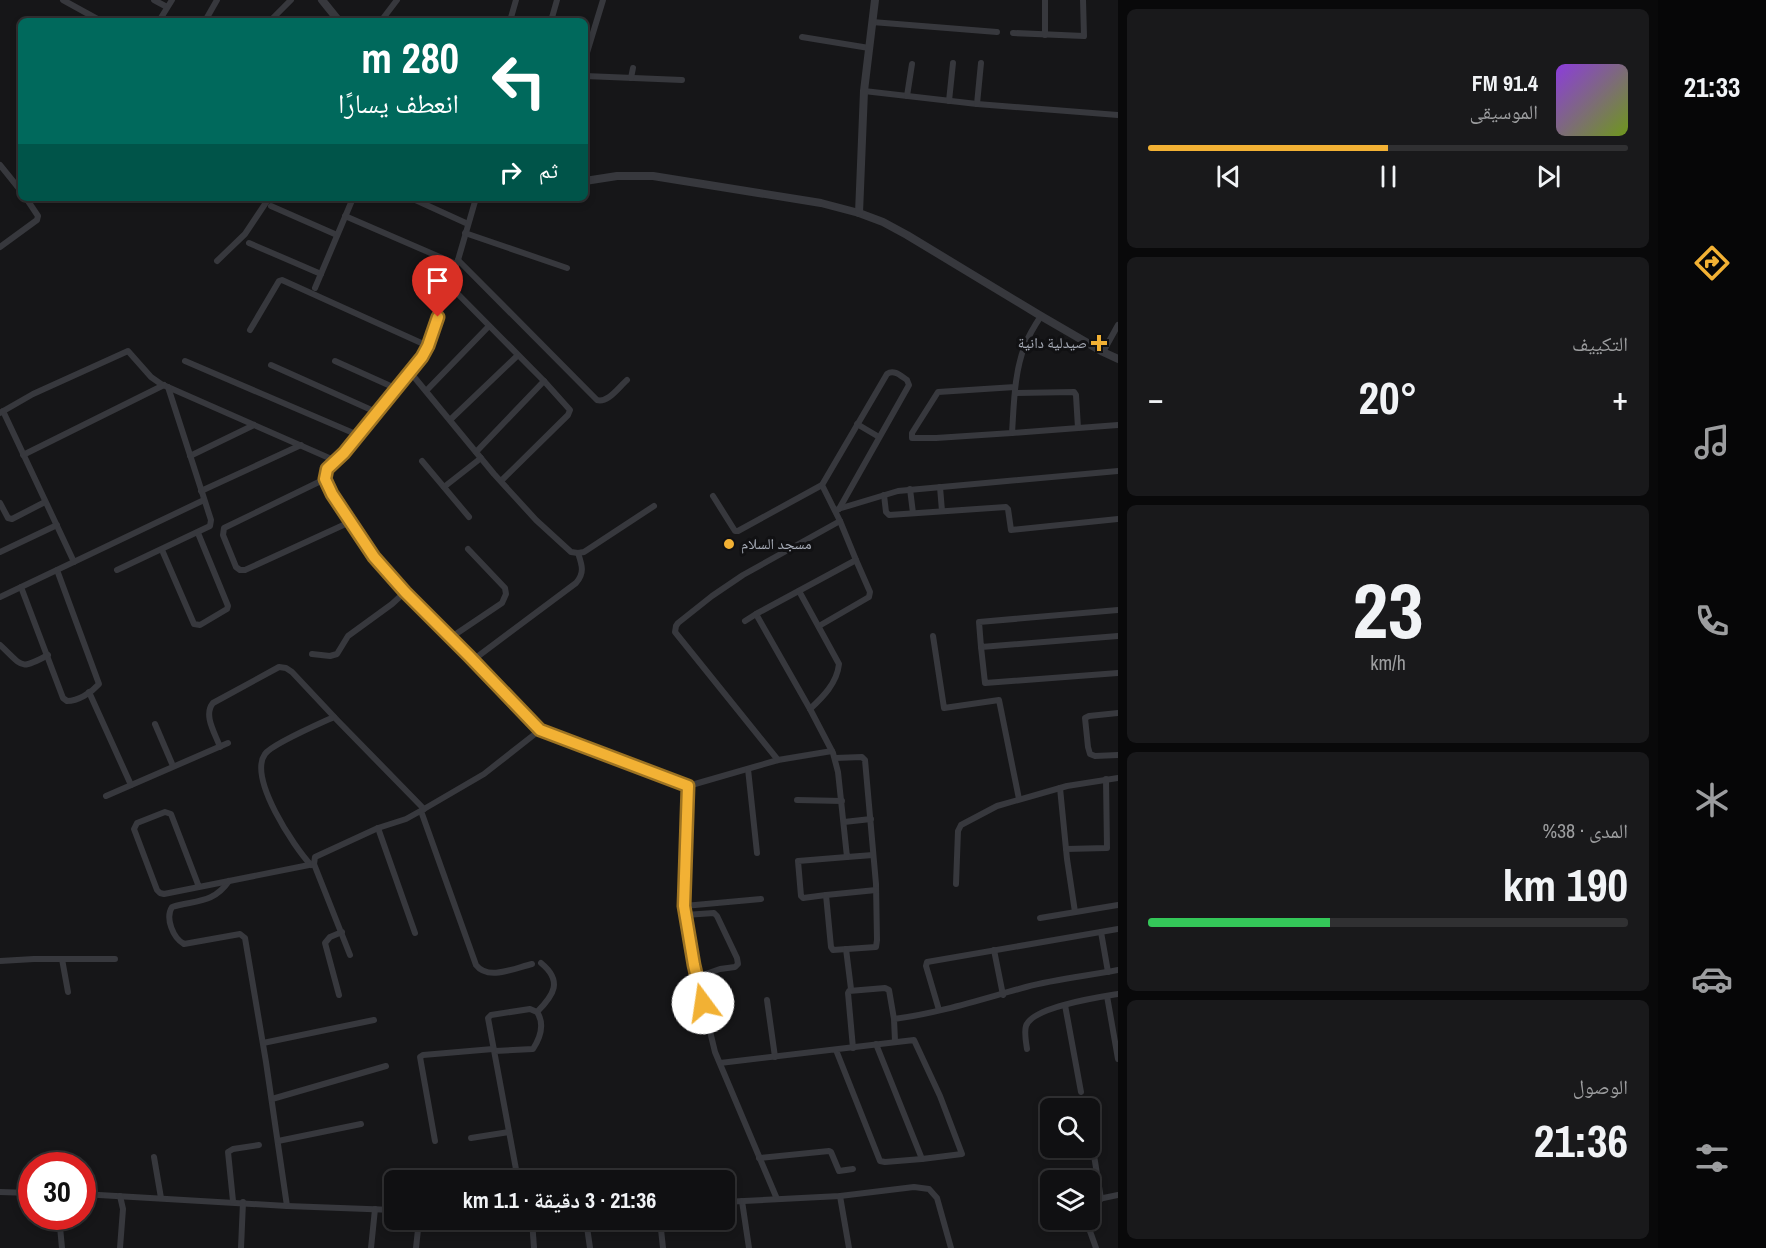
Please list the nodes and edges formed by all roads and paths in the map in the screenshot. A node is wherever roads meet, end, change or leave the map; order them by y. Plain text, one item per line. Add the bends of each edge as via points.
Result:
1 (64, 0) edge
2 (154, 0) edge
3 (171, 0) edge
4 (291, 0) edge
5 (322, 0) edge
6 (398, 0) edge
7 (516, 0) edge
8 (557, 0) edge
9 (603, 0) edge
10 (875, 0) edge
11 (1045, 0) edge
12 (1083, 0) edge
13 (215, 1) edge
14 (167, 7) junction
15 (95, 18) edge
16 (161, 18) edge
17 (206, 18) edge
18 (273, 18) edge
19 (337, 18) edge
20 (383, 18) edge
21 (511, 18) edge
22 (552, 18) edge
23 (872, 22) junction
24 (997, 32) dead end
25 (1013, 33) dead end
26 (1045, 35) junction
27 (802, 37) dead end
28 (869, 48) junction
29 (588, 49) edge
30 (953, 63) dead end
31 (981, 63) dead end
32 (912, 64) dead end
33 (633, 68) dead end
34 (588, 76) edge
35 (631, 78) junction
36 (682, 80) dead end
37 (864, 91) junction
38 (907, 96) junction
39 (949, 102) junction
40 (976, 104) junction
41 (1118, 115) edge
42 (1, 166) edge
43 (588, 181) edge
44 (18, 187) edge
45 (28, 201) edge
46 (266, 201) edge
47 (352, 201) edge
48 (418, 201) edge
49 (475, 201) edge
50 (271, 207) dead end
51 (859, 213) junction
52 (345, 216) junction
53 (468, 224) junction
54 (465, 233) junction
55 (337, 235) junction
56 (249, 243) dead end
57 (0, 246) edge
58 (217, 261) dead end
59 (457, 262) junction
60 (567, 268) dead end
61 (321, 274) junction
62 (449, 285) junction
63 (315, 288) dead end
64 (1041, 316) junction
65 (1118, 325) edge
66 (489, 326) junction
67 (249, 330) dead end
68 (428, 346) junction
69 (1103, 352) junction
70 (517, 356) junction
71 (1118, 359) edge
72 (185, 360) dead end
73 (335, 361) dead end
74 (271, 365) dead end
75 (410, 372) junction
76 (627, 380) dead end
77 (544, 381) junction
78 (166, 386) junction
79 (395, 388) junction
80 (1015, 390) junction
81 (426, 391) junction
82 (1, 412) edge
83 (376, 412) junction
84 (450, 420) junction
85 (857, 424) junction
86 (1118, 425) edge
87 (254, 426) junction
88 (1078, 428) junction
89 (1012, 434) junction
90 (358, 435) junction
91 (879, 437) junction
92 (301, 445) junction
93 (476, 452) junction
94 (23, 455) junction
95 (190, 456) junction
96 (481, 458) junction
97 (336, 460) junction
98 (422, 460) dead end
99 (1118, 471) edge
100 (325, 479) junction
101 (501, 481) junction
102 (822, 485) junction
103 (444, 487) junction
104 (940, 487) junction
105 (910, 489) junction
106 (201, 491) junction
107 (884, 495) junction
108 (713, 496) dead end
109 (204, 500) junction
110 (45, 502) junction
111 (0, 503) edge
112 (654, 506) dead end
113 (837, 509) junction
114 (942, 511) junction
115 (913, 513) junction
116 (469, 517) dead end
117 (1118, 519) edge
118 (840, 521) junction
119 (350, 522) junction
120 (57, 525) junction
121 (198, 533) junction
122 (468, 549) dead end
123 (162, 550) junction
124 (0, 552) edge
125 (578, 553) junction
126 (856, 560) junction
127 (74, 562) junction
128 (57, 570) junction
129 (117, 570) dead end
130 (21, 586) junction
131 (799, 591) junction
132 (405, 592) junction
133 (0, 597) edge
134 (1118, 610) edge
135 (756, 614) junction
136 (745, 621) dead end
137 (819, 626) junction
138 (933, 636) dead end
139 (1118, 636) edge
140 (450, 638) junction
141 (1, 646) edge
142 (981, 647) junction
143 (312, 654) dead end
144 (48, 656) junction
145 (473, 660) junction
146 (1118, 673) edge
147 (89, 692) junction
148 (810, 709) junction
149 (1118, 713) edge
150 (334, 717) junction
151 (155, 724) dead end
152 (540, 730) junction
153 (228, 743) dead end
154 (220, 747) junction
155 (833, 755) junction
156 (1118, 755) edge
157 (778, 760) junction
158 (173, 766) junction
159 (748, 769) junction
160 (1118, 778) edge
161 (1106, 779) junction
162 (131, 784) junction
163 (688, 786) junction
164 (1060, 788) junction
165 (106, 796) dead end
166 (1019, 799) junction
167 (797, 800) dead end
168 (842, 801) junction
169 (423, 810) junction
170 (871, 819) junction
171 (844, 822) junction
172 (378, 828) junction
173 (1066, 849) junction
174 (757, 853) dead end
175 (873, 855) junction
176 (847, 857) junction
177 (313, 865) junction
178 (229, 881) junction
179 (956, 884) dead end
180 (199, 887) junction
181 (876, 890) junction
182 (826, 895) junction
183 (761, 899) dead end
184 (1118, 905) edge
185 (684, 906) junction
186 (1076, 912) junction
187 (685, 915) junction
188 (1040, 918) dead end
189 (1118, 928) edge
190 (342, 932) junction
191 (1101, 932) junction
192 (415, 933) dead end
193 (846, 949) junction
194 (994, 950) junction
195 (350, 955) dead end
196 (62, 959) junction
197 (115, 959) dead end
198 (0, 960) edge
199 (541, 963) dead end
200 (532, 964) dead end
201 (1118, 970) edge
202 (1108, 972) junction
203 (697, 977) junction
204 (851, 989) junction
205 (68, 992) dead end
206 (1003, 994) junction
207 (1118, 994) edge
208 (339, 995) dead end
209 (1107, 996) junction
210 (767, 1000) dead end
211 (1065, 1005) junction
212 (939, 1010) junction
213 (537, 1012) junction
214 (894, 1019) junction
215 (374, 1020) dead end
216 (895, 1041) junction
217 (263, 1043) junction
218 (876, 1044) junction
219 (853, 1048) junction
220 (1027, 1049) dead end
221 (494, 1050) junction
222 (836, 1050) junction
223 (775, 1057) junction
224 (1118, 1059) edge
225 (720, 1063) junction
226 (386, 1066) dead end
227 (1081, 1092) dead end
228 (272, 1099) junction
229 (361, 1124) dead end
230 (509, 1132) junction
231 (471, 1138) dead end
232 (278, 1141) junction
233 (435, 1141) dead end
234 (259, 1145) dead end
235 (154, 1157) dead end
236 (759, 1158) junction
237 (1094, 1158) edge
238 (922, 1160) junction
239 (852, 1169) dead end
240 (516, 1170) edge
241 (0, 1192) edge
242 (18, 1192) edge
243 (96, 1195) edge
244 (1118, 1195) edge
245 (120, 1196) junction
246 (840, 1196) junction
247 (161, 1198) junction
248 (777, 1199) junction
249 (1101, 1199) joint
250 (233, 1202) junction
251 (243, 1202) junction
252 (735, 1202) edge
253 (742, 1202) junction
254 (287, 1206) junction
255 (375, 1209) junction
256 (384, 1209) edge
257 (60, 1230) edge
258 (418, 1230) edge
259 (533, 1230) edge
260 (587, 1230) edge
261 (661, 1230) edge
262 (1090, 1230) edge
263 (62, 1248) edge
264 (120, 1248) edge
265 (241, 1248) edge
266 (371, 1248) edge
267 (416, 1248) edge
268 (534, 1248) edge
269 (590, 1248) edge
270 (663, 1248) edge
271 (749, 1248) edge
272 (849, 1248) edge
273 (951, 1248) edge
274 (1096, 1248) edge

1 - 15 street
2 - 14 street
3 - 14 street
4 - 18 street
5 - 19 street
6 - 20 street
7 - 21 street
8 - 22 street
9 - 29 street
10 - 23 street
11 - 26 street
12 - 26 street via 1083,36
13 - 17 street
14 - 16 street
23 - 24 street
23 - 28 street
25 - 26 street
27 - 28 street
28 - 37 street
30 - 39 street
31 - 40 street
32 - 38 street
33 - 35 street
34 - 35 street
35 - 36 street
37 - 38 street
37 - 51 street
38 - 39 street
39 - 40 street
40 - 41 street
42 - 44 street
43 - 51 street via 653,176
45 - 57 street via 37,220
46 - 58 street via 245,234
47 - 52 street
48 - 53 street
49 - 53 street
50 - 55 street
51 - 64 street via 907,235
52 - 55 street
52 - 59 street
53 - 54 street
54 - 59 street
54 - 60 street
55 - 61 street
56 - 61 street
59 - 62 street
59 - 76 street via 597,400 605,400
61 - 63 street
62 - 66 street
62 - 68 street
64 - 69 street
64 - 80 street via 1026,344
65 - 69 street
66 - 70 street
66 - 81 street
67 - 68 street via 282,280
68 - 75 street
69 - 71 street
70 - 77 street
70 - 84 street
72 - 90 street
73 - 79 street
74 - 83 street
75 - 79 street
75 - 81 street
77 - 93 street
77 - 101 street via 570,413
78 - 82 street via 151,377 128,351
78 - 87 street
78 - 94 street
78 - 95 street
79 - 83 street
80 - 88 street via 1074,392
80 - 89 street
80 - 89 street via 938,392 911,436 925,439
81 - 84 street
82 - 94 street
83 - 90 street
84 - 93 street
85 - 91 street
85 - 91 street via 888,373 901,376 909,383
85 - 102 street
86 - 88 street
87 - 92 street
87 - 95 street
88 - 89 street
90 - 97 street
91 - 113 street
92 - 97 street
92 - 106 street
93 - 96 street
94 - 110 street
95 - 106 street
96 - 101 street
96 - 103 street
97 - 100 street via 327,469
98 - 103 street
99 - 104 street
100 - 119 street
100 - 119 street via 224,528 223,535 236,567 245,570
101 - 125 street via 545,530 566,549
102 - 108 street via 740,531 735,531
102 - 113 street
103 - 116 street
104 - 105 street
104 - 114 street
105 - 107 street
105 - 115 street
106 - 109 street
107 - 113 street
107 - 115 street via 887,514
109 - 121 street via 211,523
109 - 127 street
110 - 111 street via 12,519
110 - 120 street
112 - 125 street
113 - 118 street
114 - 115 street
114 - 117 street via 1006,507 1011,530
118 - 126 street
118 - 157 street via 734,580 675,629
119 - 132 street
120 - 124 street
120 - 127 street
121 - 123 street
121 - 123 street via 228,606 200,625 194,624
122 - 140 street via 505,588 506,594 502,603
123 - 129 street
125 - 145 street via 582,571 576,583
126 - 131 street
126 - 137 street via 869,597
127 - 128 street
128 - 130 street
128 - 147 street via 99,684
130 - 133 street
130 - 144 street
131 - 135 street
131 - 137 street
132 - 140 street
132 - 143 street via 348,636 338,654
134 - 142 street via 979,622
135 - 136 street
135 - 148 street
137 - 148 street via 839,667 828,690
138 - 166 street via 944,708 999,700
139 - 142 street
140 - 145 street
141 - 144 street via 22,665
142 - 146 street via 985,683
144 - 147 street via 65,700 73,701
145 - 152 street
147 - 162 street
148 - 155 street
149 - 156 street via 1089,716 1085,720 1090,754
150 - 154 street via 291,672 279,667 209,708
150 - 169 street
150 - 177 street via 281,743 262,760 265,787 279,819 298,850
151 - 158 street
152 - 163 street
152 - 169 street via 484,774
153 - 154 street
154 - 158 street
155 - 157 street
155 - 168 street
155 - 170 street via 865,759
157 - 159 street
158 - 162 street
159 - 163 street
159 - 174 street
160 - 161 street
161 - 164 street
161 - 173 street via 1107,848
162 - 165 street
163 - 185 street
164 - 166 street
164 - 173 street
166 - 179 street via 991,808 959,827
167 - 168 street
168 - 171 street
169 - 172 street
169 - 200 street via 476,965 491,973
170 - 171 street
170 - 175 street
171 - 176 street
172 - 177 street via 318,855
172 - 192 street
173 - 186 street
175 - 176 street
175 - 181 street
176 - 182 street via 798,862 801,897
177 - 178 street
177 - 190 street
178 - 180 street
178 - 217 street via 208,898 172,907 170,920 178,940 184,944 244,936
180 - 180 street via 171,814 165,812 137,823 134,829 160,893
181 - 182 street
181 - 193 street via 877,946
182 - 193 street via 831,948
183 - 185 street
184 - 186 street
185 - 187 street
186 - 188 street
187 - 203 street
187 - 203 street via 717,916 737,958 735,968
189 - 191 street
190 - 195 street
190 - 208 street via 325,943
191 - 194 street
191 - 202 street
193 - 204 street
194 - 206 street
194 - 212 street via 926,963
196 - 197 street
196 - 198 street
196 - 205 street
199 - 213 street via 551,973 554,986
201 - 202 street
202 - 206 street
203 - 225 street
204 - 214 street via 889,990
204 - 219 street via 848,993
206 - 212 street
207 - 209 street
209 - 211 street
209 - 224 street
210 - 223 street
211 - 220 street via 1043,1012 1029,1022
211 - 227 street
212 - 214 street
213 - 221 street via 542,1023 533,1049
213 - 221 street via 489,1016
214 - 216 street
215 - 217 street
216 - 218 street
216 - 238 street via 915,1040 963,1152
217 - 228 street
218 - 219 street
218 - 238 street
219 - 222 street
221 - 230 street
221 - 233 street via 420,1058
222 - 223 street
222 - 238 street via 880,1161
223 - 225 street
225 - 236 street
226 - 228 street
228 - 232 street
229 - 232 street
230 - 231 street
230 - 240 street
232 - 254 street
234 - 250 street via 228,1152
235 - 247 street
236 - 239 street via 829,1151 839,1170
236 - 248 street
237 - 249 street
241 - 242 street
243 - 245 street
244 - 249 street
245 - 247 street
245 - 264 street
246 - 248 street
246 - 272 street
246 - 273 street via 914,1187 929,1189 937,1198
247 - 250 street
248 - 253 street
250 - 251 street
251 - 254 street
251 - 265 street
252 - 253 street
253 - 271 street
254 - 255 street
255 - 256 street
255 - 266 street
257 - 263 street
258 - 267 street
259 - 268 street
260 - 269 street
261 - 270 street
262 - 274 street

